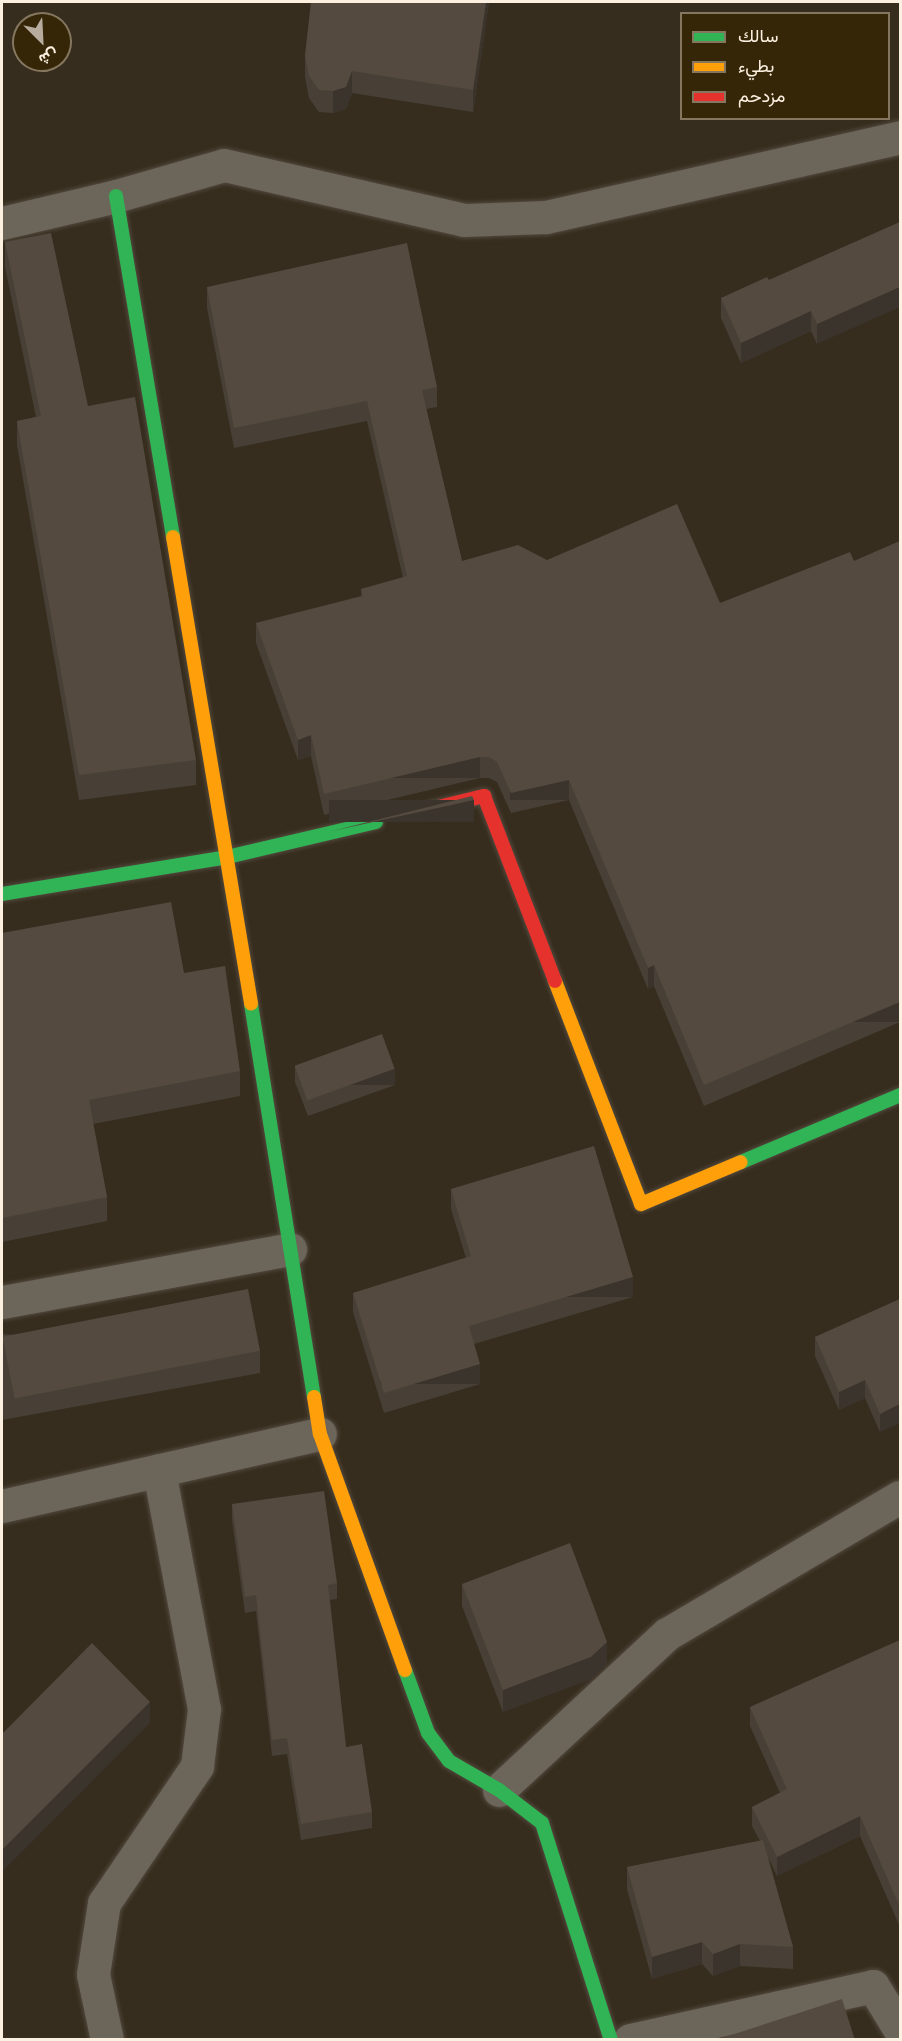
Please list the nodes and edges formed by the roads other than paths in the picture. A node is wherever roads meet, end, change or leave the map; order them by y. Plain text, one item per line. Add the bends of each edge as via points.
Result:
1 (900, 137) edge
2 (116, 196) junction
3 (2, 223) edge
4 (414, 813) edge
5 (391, 818) edge
6 (227, 857) junction
7 (2, 894) edge
8 (900, 1095) edge
9 (290, 1249) junction
10 (2, 1302) edge
11 (320, 1434) junction
12 (159, 1470) junction
13 (900, 1497) edge
14 (2, 1506) edge
15 (499, 1790) junction
16 (900, 2031) edge
17 (107, 2040) edge
18 (611, 2040) edge
19 (630, 2040) edge

1 - 2 street via 546,217 464,220 224,165
2 - 3 street
2 - 6 street
4 - 8 street via 484,796 640,1204
5 - 6 street
6 - 7 street
6 - 9 street
9 - 10 street
9 - 11 street
11 - 12 street
11 - 15 street via 428,1733 449,1761
12 - 14 street
12 - 17 street via 204,1709 196,1766 104,1903 93,1974
13 - 15 street via 667,1634
15 - 18 street via 542,1823
16 - 19 street via 873,1986

